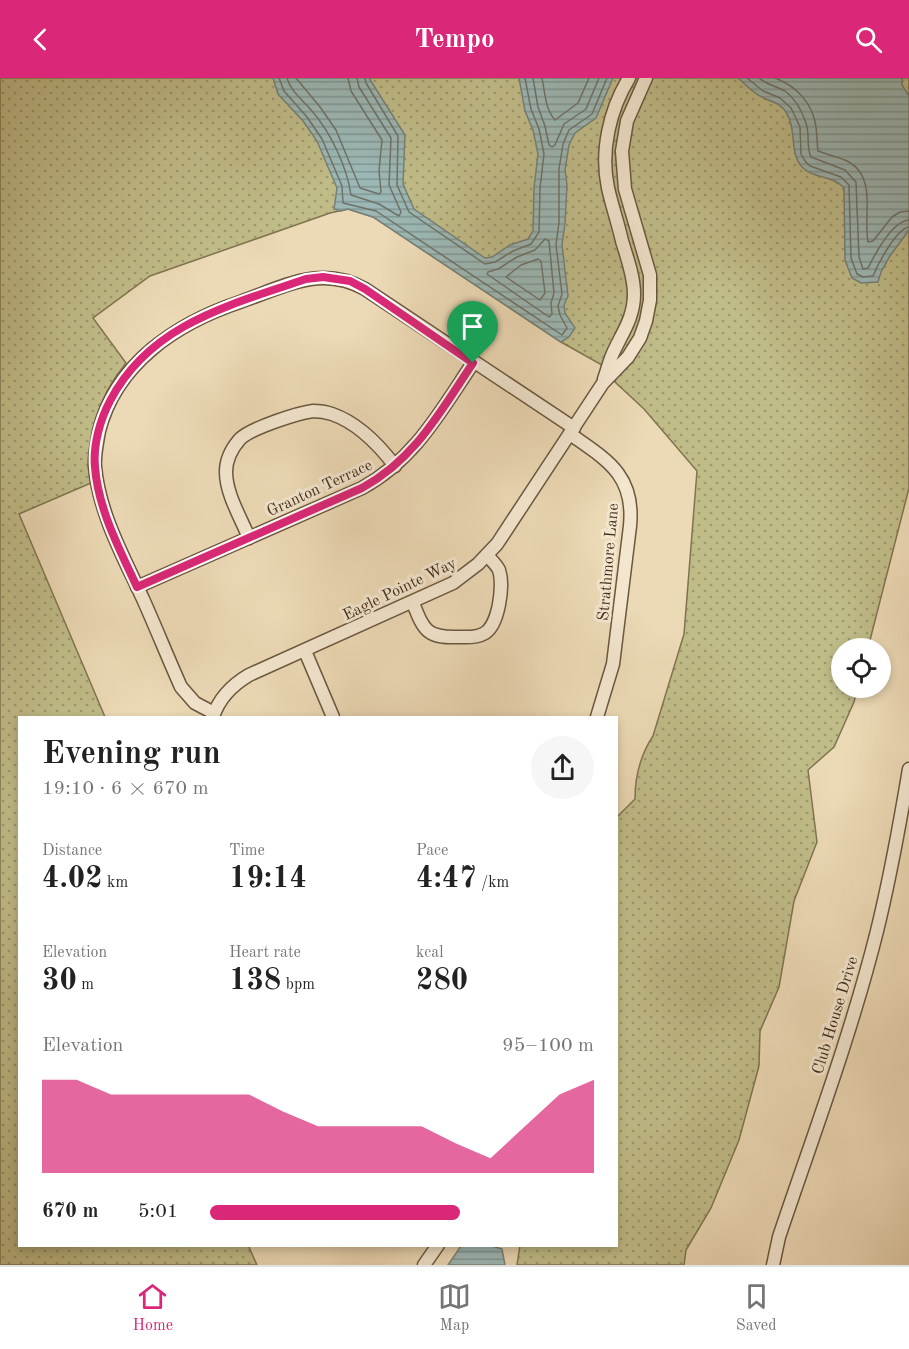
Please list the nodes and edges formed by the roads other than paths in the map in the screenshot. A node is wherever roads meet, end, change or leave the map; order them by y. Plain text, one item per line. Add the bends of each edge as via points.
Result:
1 (629, 78) edge
2 (646, 78) edge
3 (473, 363) junction
4 (603, 384) junction
5 (572, 431) junction
6 (395, 466) junction
7 (249, 538) junction
8 (487, 555) junction
9 (137, 587) junction
10 (413, 603) junction
11 (305, 651) junction
12 (214, 715) edge
13 (333, 716) edge
14 (597, 716) edge
15 (909, 769) edge
16 (432, 1247) edge
17 (424, 1265) edge
18 (773, 1265) edge

1 - 4 street, Eagle Pointe Way via 611,118 606,167 607,186 632,273 633,310
2 - 4 street, Eagle Pointe Way via 627,121 622,151 626,189 650,275 650,300 640,338
3 - 5 street, Strathmore Lane
3 - 6 street, Granton Terrace via 423,438
3 - 9 street, Strathmore Lane via 365,289 332,277 306,279 223,308 172,333 135,364 120,383 104,413 97,442 95,465 102,503
4 - 5 street, Eagle Pointe Way
5 - 8 street, Eagle Pointe Way
5 - 14 street, Strathmore Lane via 615,467 626,486 630,505 613,664
6 - 7 street, Granton Terrace via 362,488
6 - 7 street via 367,436 325,412 307,412 250,432 231,452 226,474
7 - 9 street, Granton Terrace
8 - 10 street, Eagle Pointe Way via 461,578
8 - 10 street via 500,576 496,618 484,634 444,638 430,634
9 - 12 street, Strathmore Lane via 181,687 195,703
10 - 11 street, Eagle Pointe Way
11 - 12 street, Eagle Pointe Way via 239,682 224,696
11 - 13 street
15 - 18 street, Club House Drive via 874,942
16 - 17 street

